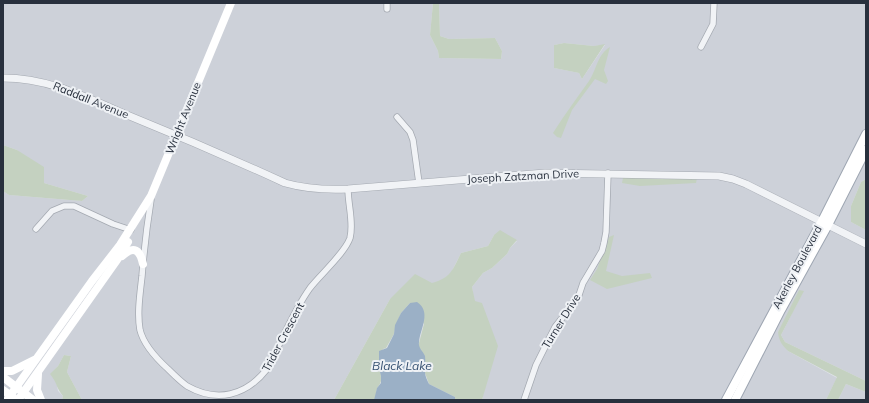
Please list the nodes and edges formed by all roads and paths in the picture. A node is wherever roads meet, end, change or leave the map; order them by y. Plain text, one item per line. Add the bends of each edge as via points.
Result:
1 (231, 3) edge
2 (714, 3) edge
3 (701, 48) dead end
4 (3, 78) edge
5 (397, 116) dead end
6 (866, 134) edge
7 (176, 135) junction
8 (866, 150) edge
9 (608, 173) junction
10 (418, 183) junction
11 (348, 190) junction
12 (151, 196) junction
13 (825, 223) junction
14 (36, 229) dead end
15 (131, 230) junction
16 (866, 244) edge
17 (117, 260) junction
18 (143, 264) junction
19 (92, 282) junction
20 (93, 295) junction
21 (35, 360) junction
22 (3, 371) edge
23 (39, 372) junction
24 (3, 377) edge
25 (16, 387) junction
26 (3, 390) edge
27 (15, 398) edge
28 (33, 400) edge
29 (41, 400) edge
30 (524, 400) edge
31 (726, 400) edge
32 (735, 400) edge

1 - 7 main road, Wright Avenue
2 - 3 street via 713,24
4 - 7 street, Raddall Avenue via 32,80 60,87
5 - 10 street via 413,140
6 - 13 main road, Akerley Boulevard
7 - 11 street, Joseph Zatzman Drive via 286,183 309,188
7 - 12 main road, Wright Avenue
8 - 13 main road, Akerley Boulevard
9 - 10 street, Joseph Zatzman Drive via 545,172
9 - 13 street, Joseph Zatzman Drive via 733,178
9 - 30 street, Turner Drive via 606,232 602,251 583,283 578,298 555,327 536,365
10 - 11 street, Joseph Zatzman Drive
11 - 18 street, Trider Crescent via 351,231 349,239 302,300 267,369 258,380 243,391 217,396 194,390 177,378 148,348 141,332 139,318
12 - 15 main road, Wright Avenue
12 - 18 street, Trider Crescent
13 - 16 street, Joseph Zatzman Drive
13 - 31 main road, Akerley Boulevard
13 - 32 main road, Akerley Boulevard
14 - 15 street via 52,211 64,206 74,206
15 - 17 main road, Wright Avenue via 131,237
15 - 19 main road, Wright Avenue
17 - 18 main road via 133,250 141,255
17 - 20 main road, Wright Avenue
19 - 20 main road
19 - 21 main road, Wright Avenue
20 - 23 main road, Wright Avenue
21 - 22 main road via 12,371
21 - 25 main road, Wright Avenue
23 - 27 main road, Wright Avenue
23 - 29 main road via 37,390
24 - 25 main road
25 - 27 main road
26 - 27 main road
27 - 28 main road

